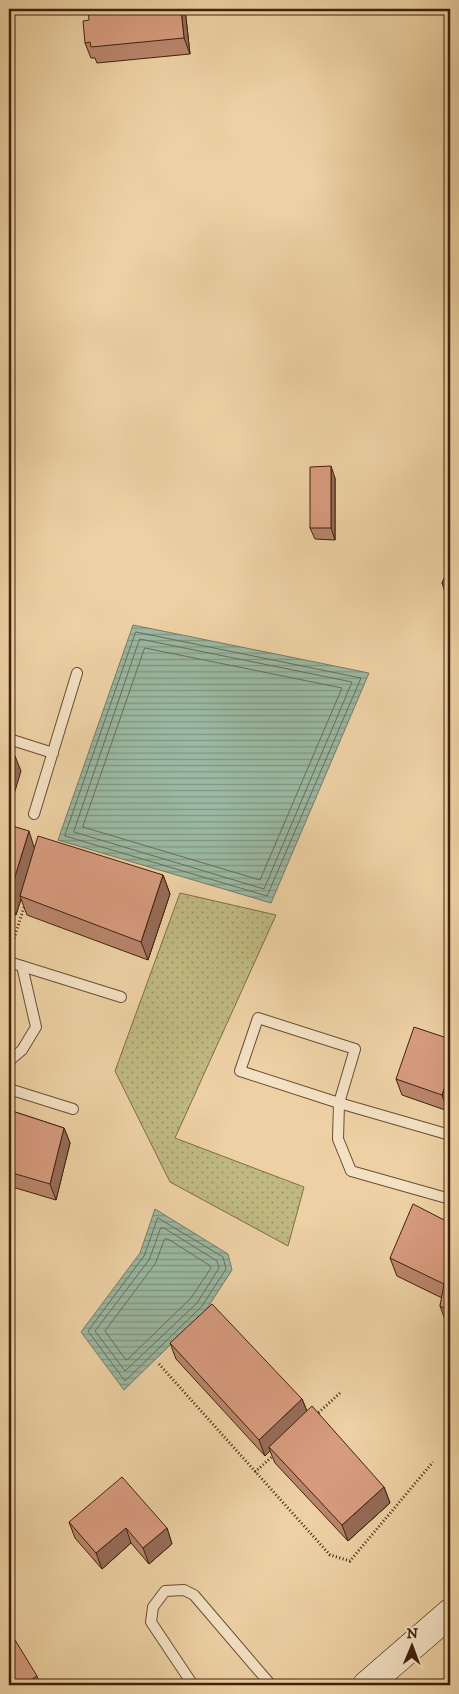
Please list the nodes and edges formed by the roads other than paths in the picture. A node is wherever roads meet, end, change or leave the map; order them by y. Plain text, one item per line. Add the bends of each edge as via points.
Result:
1 (77, 673) dead end
2 (9, 739) edge
3 (53, 753) junction
4 (34, 814) dead end
5 (9, 962) edge
6 (22, 966) junction
7 (120, 997) dead end
8 (9, 1061) edge
9 (9, 1088) edge
10 (339, 1103) junction
11 (73, 1109) dead end
12 (450, 1135) edge
13 (450, 1198) edge
14 (450, 1613) edge
15 (193, 1685) edge
16 (271, 1685) edge
17 (367, 1685) edge

1 - 3 lane
2 - 3 lane
3 - 4 lane
5 - 6 lane
6 - 7 lane
6 - 8 lane via 36,1027 22,1050
9 - 11 lane
10 - 10 lane via 240,1071 258,1018 355,1049
10 - 12 lane
10 - 13 lane via 338,1139 352,1171
14 - 17 main road
15 - 16 lane via 151,1622 153,1607 165,1591 184,1590 194,1595

